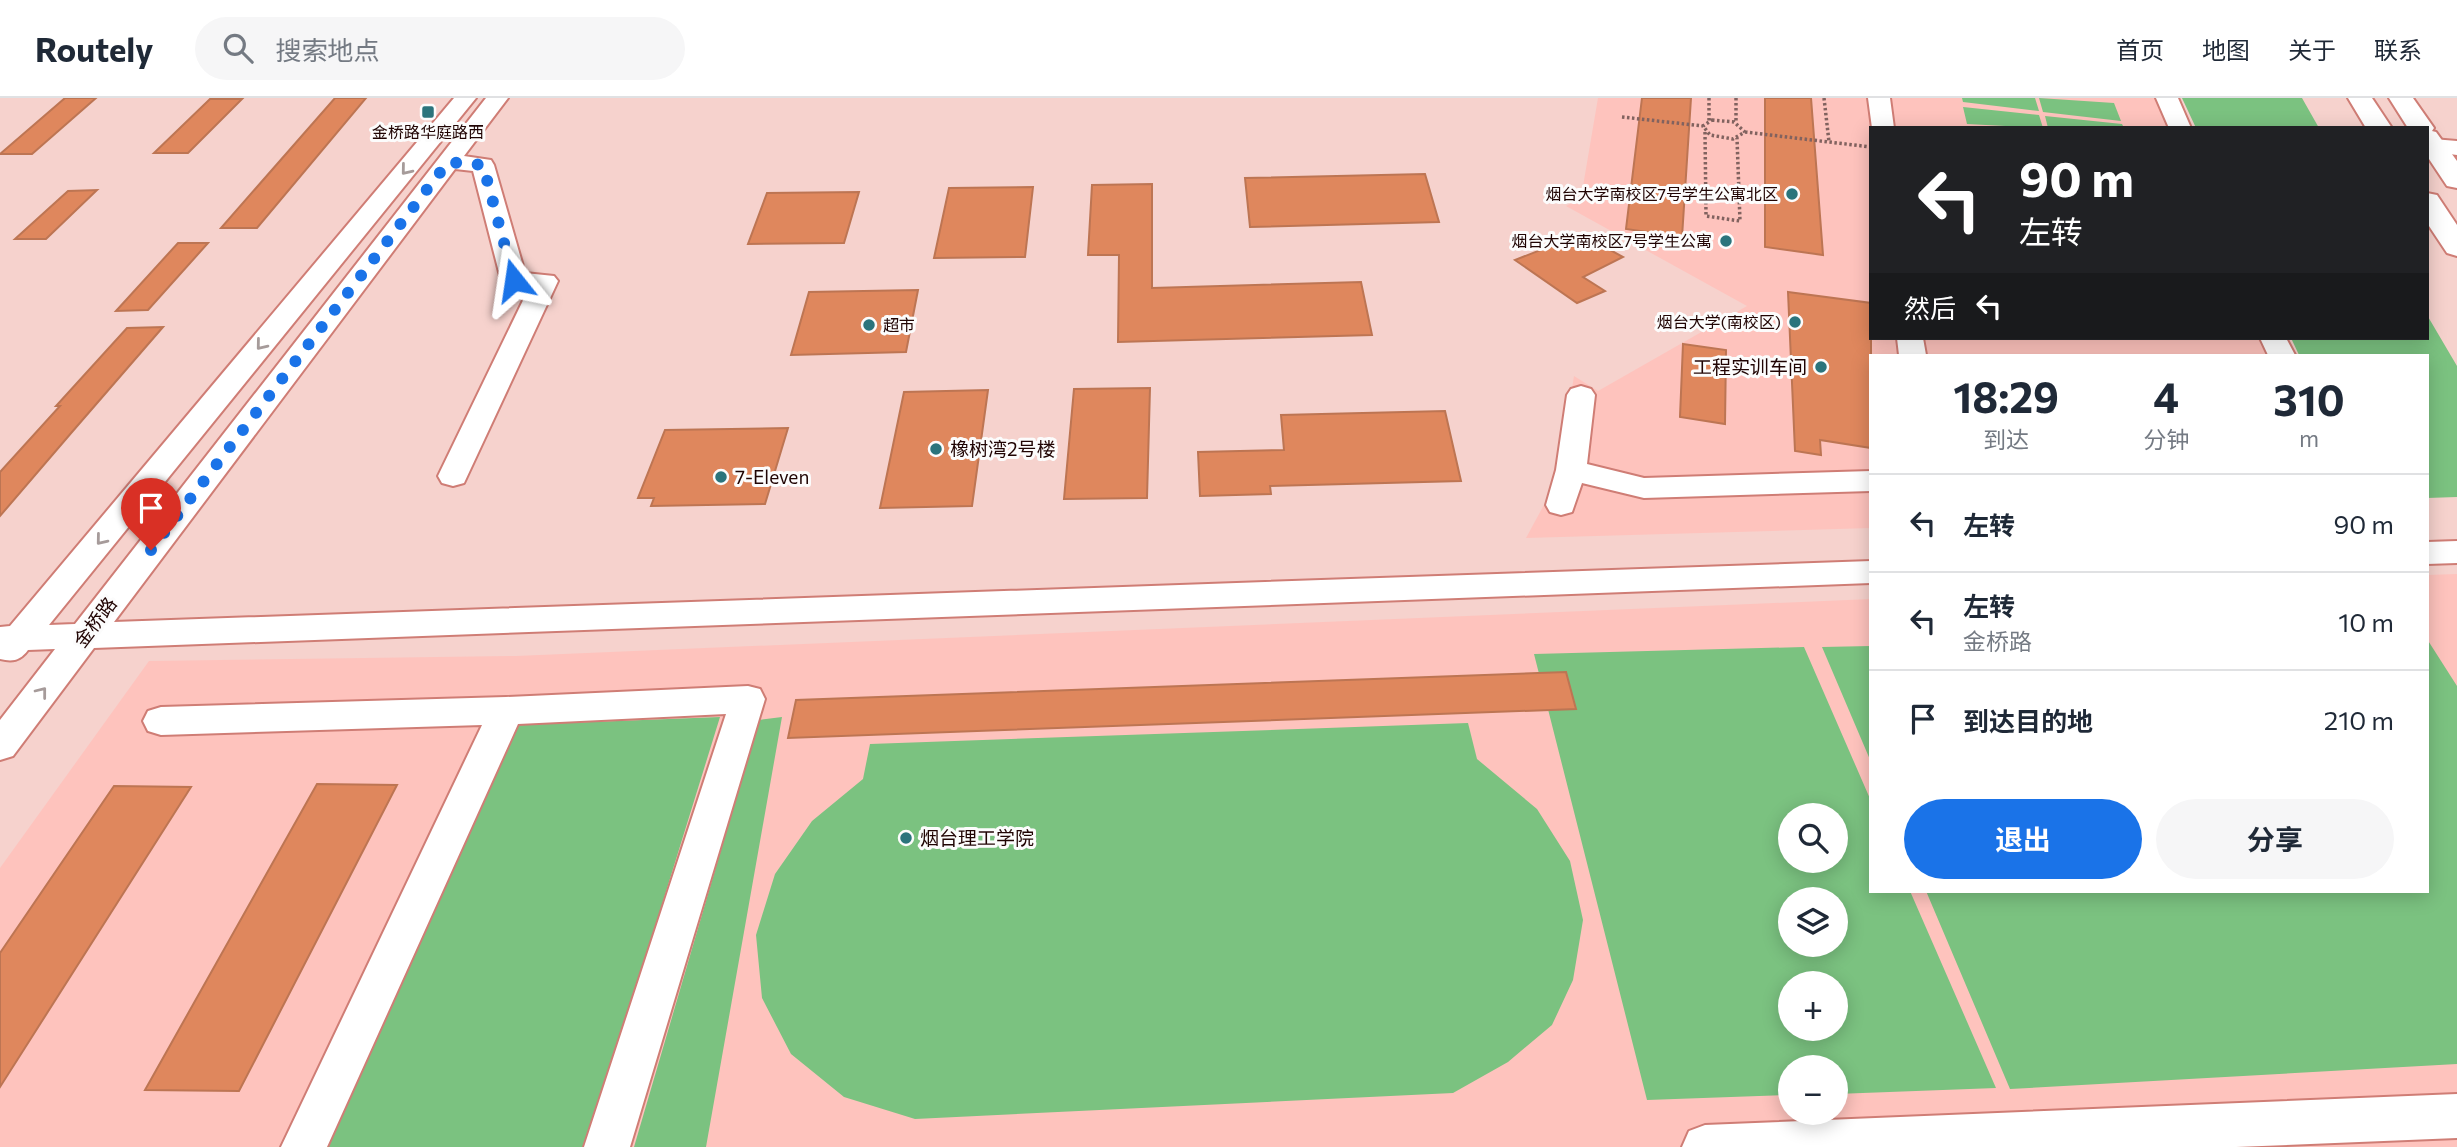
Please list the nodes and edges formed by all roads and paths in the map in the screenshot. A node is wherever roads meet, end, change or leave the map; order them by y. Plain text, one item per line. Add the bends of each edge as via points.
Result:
1 (465, 98) edge
2 (497, 98) edge
3 (1709, 98) edge
4 (1736, 98) edge
5 (1824, 98) edge
6 (1879, 98) edge
7 (2167, 98) edge
8 (2360, 98) edge
9 (2401, 98) edge
10 (1622, 117) dead end
11 (1709, 121) junction
12 (1736, 123) junction
13 (1703, 126) junction
14 (1883, 126) edge
15 (2179, 126) edge
16 (2378, 126) edge
17 (2423, 126) edge
18 (1705, 132) junction
19 (1745, 132) junction
20 (1737, 138) junction
21 (2434, 140) edge
22 (1829, 142) junction
23 (1869, 147) edge
24 (448, 162) junction
25 (2457, 180) edge
26 (2429, 204) edge
27 (2457, 247) edge
28 (1581, 395) dead end
29 (1571, 470) junction
30 (453, 476) dead end
31 (1869, 481) edge
32 (1561, 505) dead end
33 (2457, 552) edge
34 (2429, 553) edge
35 (1869, 572) edge
36 (85, 636) junction
37 (6, 647) edge
38 (506, 711) junction
39 (161, 721) dead end
40 (0, 746) edge
41 (2457, 1116) edge
42 (2079, 1138) edge
43 (304, 1147) edge
44 (607, 1147) edge
45 (1705, 1147) edge

1 -> 37 street
2 - 24 street, 金桥路
3 - 11 path
4 - 12 path
5 - 22 path
6 - 14 street
7 - 15 street
8 - 16 main road
9 - 17 main road
10 - 13 path
11 - 12 path
11 - 13 path
12 - 19 path
13 - 18 path
18 - 20 path via 1717,138
18 - 20 path via 1706,216 1740,221
19 - 20 path
19 - 22 path
21 - 25 main road
22 - 23 path
24 - 30 street via 483,165 514,280 545,281
24 - 36 street, 金桥路
26 - 27 main road
28 - 29 street
29 - 31 street via 1644,488
29 - 32 street
33 - 34 street
35 - 36 street
36 - 37 street
40 -> 36 street, 金桥路
38 - 39 street
38 - 43 street
38 - 44 street via 748,699
41 - 42 street
42 - 45 street

